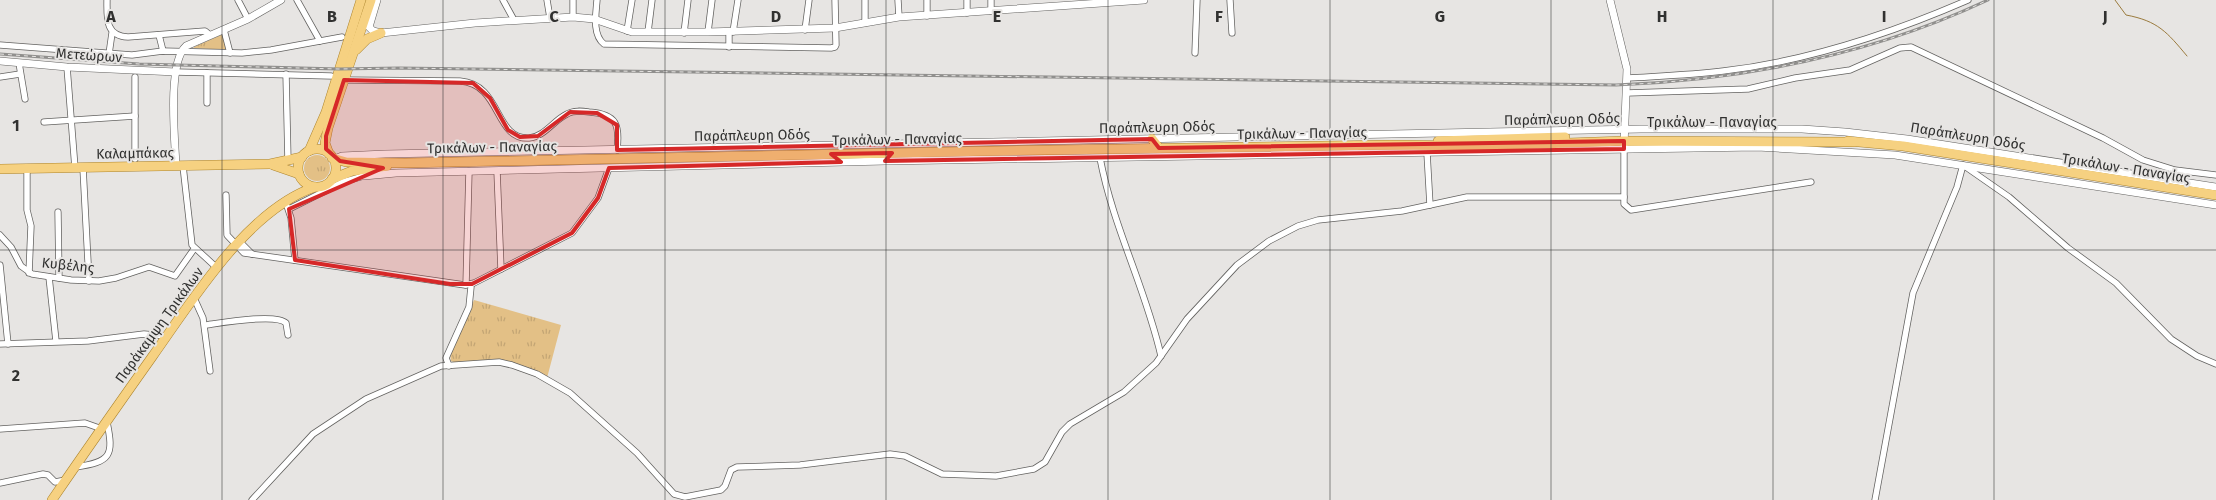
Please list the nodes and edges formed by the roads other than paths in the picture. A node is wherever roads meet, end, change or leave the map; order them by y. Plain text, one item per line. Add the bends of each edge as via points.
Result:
1 (107, 0) edge
2 (238, 0) edge
3 (281, 0) edge
4 (297, 0) edge
5 (362, 0) edge
6 (371, 0) edge
7 (377, 0) edge
8 (503, 0) edge
9 (547, 0) edge
10 (573, 0) edge
11 (597, 0) edge
12 (632, 0) edge
13 (652, 0) edge
14 (688, 0) edge
15 (712, 0) edge
16 (738, 0) edge
17 (809, 0) edge
18 (835, 0) edge
19 (865, 0) edge
20 (898, 0) edge
21 (927, 0) edge
22 (967, 0) edge
23 (991, 0) edge
24 (1144, 0) edge
25 (1198, 0) edge
26 (1230, 0) edge
27 (1610, 0) edge
28 (1968, 0) edge
29 (1097, 2) edge
30 (991, 11) junction
31 (967, 13) junction
32 (927, 16) junction
33 (573, 17) junction
34 (899, 17) junction
35 (550, 18) junction
36 (248, 19) junction
37 (596, 19) junction
38 (514, 20) junction
39 (865, 23) junction
40 (835, 28) junction
41 (224, 30) junction
42 (805, 30) junction
43 (627, 31) junction
44 (648, 32) junction
45 (684, 32) junction
46 (708, 32) junction
47 (731, 32) junction
48 (112, 33) junction
49 (381, 33) junction
50 (1232, 33) dead end
51 (159, 35) junction
52 (210, 35) junction
53 (342, 37) dead end
54 (320, 41) junction
55 (0, 45) edge
56 (729, 47) junction
57 (163, 51) junction
58 (181, 52) junction
59 (230, 53) junction
60 (1195, 53) dead end
61 (109, 54) junction
62 (351, 56) junction
63 (0, 61) edge
64 (19, 63) junction
65 (66, 68) junction
66 (176, 72) junction
67 (207, 73) junction
68 (20, 74) junction
69 (286, 74) junction
70 (331, 76) dead end
71 (0, 77) edge
72 (135, 77) dead end
73 (1628, 78) junction
74 (344, 80) junction
75 (1627, 93) junction
76 (25, 99) dead end
77 (207, 103) dead end
78 (135, 116) junction
79 (72, 120) junction
80 (44, 122) dead end
81 (1152, 139) junction
82 (1624, 139) junction
83 (1106, 140) junction
84 (1159, 148) junction
85 (617, 150) junction
86 (890, 153) junction
87 (1427, 153) junction
88 (305, 154) junction
89 (833, 154) junction
90 (1100, 154) junction
91 (332, 157) junction
92 (135, 159) dead end
93 (288, 160) junction
94 (885, 161) junction
95 (405, 162) junction
96 (840, 162) junction
97 (270, 164) junction
98 (1963, 165) junction
99 (180, 166) junction
100 (79, 168) junction
101 (609, 168) junction
102 (0, 169) edge
103 (27, 169) junction
104 (469, 171) junction
105 (497, 171) junction
106 (364, 173) junction
107 (2216, 175) edge
108 (299, 176) junction
109 (332, 179) junction
110 (1811, 182) dead end
111 (315, 187) junction
112 (2216, 187) edge
113 (226, 195) dead end
114 (2216, 195) edge
115 (1624, 197) junction
116 (288, 203) junction
117 (1430, 205) junction
118 (2216, 205) edge
119 (58, 212) dead end
120 (0, 235) edge
121 (238, 244) junction
122 (194, 248) junction
123 (295, 260) junction
124 (0, 265) edge
125 (217, 268) junction
126 (501, 269) junction
127 (29, 273) junction
128 (49, 277) junction
129 (59, 278) junction
130 (89, 281) junction
131 (469, 286) junction
132 (194, 298) junction
133 (204, 325) junction
134 (288, 335) dead end
135 (167, 336) junction
136 (56, 341) junction
137 (0, 344) edge
138 (8, 344) junction
139 (1162, 356) junction
140 (446, 358) junction
141 (2216, 364) edge
142 (441, 366) junction
143 (449, 366) junction
144 (210, 371) dead end
145 (104, 426) junction
146 (0, 429) edge
147 (75, 467) junction
148 (66, 480) junction
149 (0, 483) edge
150 (52, 500) edge
151 (252, 500) edge
152 (1875, 500) edge

1 - 48 street via 108,24
2 - 36 street
3 - 36 street
4 - 54 street
5 - 88 main road via 326,112
6 - 62 main road
7 - 49 street via 369,24 371,30
8 - 38 street
9 - 35 street
10 - 33 street
11 - 37 street
12 - 43 street
13 - 44 street
14 - 45 street
15 - 46 street
16 - 47 street
17 - 42 street
18 - 40 street
19 - 39 street
20 - 34 street
21 - 32 street
22 - 31 street
23 - 30 street
24 - 29 street
25 - 60 street
26 - 50 street
27 - 73 street
28 - 73 street via 1904,27 1797,58 1724,71
29 - 30 street
30 - 31 street
31 - 32 street
32 - 34 street
33 - 35 street
33 - 37 street
34 - 39 street
35 - 38 street
36 - 41 street
37 - 43 street
37 - 56 street via 600,41 604,44
38 - 49 street
39 - 40 street
40 - 42 street
40 - 56 street via 834,48
41 - 52 street
41 - 59 street
42 - 47 street
43 - 44 street
44 - 45 street
45 - 46 street
46 - 47 street
47 - 56 street
48 - 51 street via 123,37
48 - 61 street
49 - 62 main road via 363,42
51 - 52 street via 205,31
51 - 57 street
52 - 58 street via 186,46
53 - 54 street
54 - 59 street via 264,51
55 - 61 street
57 - 58 street
57 - 61 street via 141,55
58 - 59 street
58 - 66 street
62 - 74 main road
63 - 64 street, Μετεώρων
64 - 65 street, Μετεώρων
64 - 68 street
65 - 66 street, Μετεώρων
65 - 79 street
66 - 67 street
66 - 99 street
67 - 69 street
67 - 77 street
68 - 71 street
68 - 76 street
69 - 70 street
69 - 93 street
72 - 78 street
73 - 75 street
74 - 85 street via 473,83 490,98 512,135 520,137 538,136 570,112 597,113 612,119 617,125
74 - 91 main road via 326,136 325,143
75 - 82 street
75 - 107 street via 1748,89 1805,76 1838,73 1900,48 1911,47 2143,160 2169,169
78 - 79 street
78 - 92 street
79 - 80 street
79 - 100 street
81 - 82 street, Παράπλευρη Οδός
81 - 83 street, Παράπλευρη Οδός
81 - 84 main road
82 - 84 main road, Τρικάλων - Παναγίας
82 - 87 street, Παράπλευρη Οδός
82 - 98 street, Παράπλευρη Οδός via 1804,148 1895,155
82 - 112 street, Παράπλευρη Οδός via 1782,129 1845,132
82 - 114 main road, Τρικάλων - Παναγίας via 1793,136 1902,146
82 - 115 street
83 - 85 street, Παράπλευρη Οδός
83 - 90 main road
84 - 90 main road, Τρικάλων - Παναγίας
85 - 91 street, Παράπλευρη Οδός
86 - 89 main road, Τρικάλων - Παναγίας
86 - 90 main road, Τρικάλων - Παναγίας
86 - 94 main road
87 - 90 street, Παράπλευρη Οδός
87 - 117 street
88 - 91 main road via 319,150
88 - 93 main road, Καλαμπάκας
88 - 108 main road via 298,166
89 - 95 main road, Τρικάλων - Παναγίας
89 - 96 main road
90 - 94 street, Παράπλευρη Οδός
90 - 139 street via 1118,227 1151,314
91 - 95 main road, Τρικάλων - Παναγίας via 346,162
91 - 109 main road via 335,168
93 - 97 main road, Καλαμπάκας
94 - 96 street, Παράπλευρη Οδός
95 - 106 main road, Τρικάλων - Παναγίας
96 - 101 street, Παράπλευρη Οδός
97 - 99 main road, Καλαμπάκας
97 - 108 main road, Καλαμπάκας
98 - 118 street, Παράπλευρη Οδός
98 - 141 street via 2004,193 2068,248 2116,282 2171,339
98 - 152 street via 1913,293
99 - 100 main road, Καλαμπάκας
99 - 122 street
100 - 103 main road, Καλαμπάκας
100 - 130 street
101 - 105 street, Παράπλευρη Οδός
101 - 126 street via 599,195 572,233
102 - 103 main road, Καλαμπάκας
103 - 127 street via 26,210 31,226
104 - 105 street, Παράπλευρη Οδός
104 - 106 street, Παράπλευρη Οδός
104 - 131 street
105 - 126 street
106 - 109 main road, Τρικάλων - Παναγίας
106 - 116 street
108 - 111 main road
108 - 116 main road, Παράκαμψη Τρικάλων via 299,184
109 - 111 main road
110 - 115 street via 1638,211 1626,208
111 - 116 main road
113 - 121 street via 226,233
115 - 117 street via 1491,196
116 - 121 main road, Παράκαμψη Τρικάλων
116 - 123 street
117 - 139 street via 1309,222 1269,242 1237,265 1187,319
119 - 129 street
120 - 127 street, Κυβέλης
121 - 123 street via 252,254
121 - 125 main road, Παράκαμψη Τρικάλων
122 - 125 street
122 - 130 street, Κυβέλης via 175,276 146,267 111,279
123 - 131 street
124 - 138 street
125 - 132 main road, Παράκαμψη Τρικάλων
126 - 131 street
127 - 128 street, Κυβέλης
128 - 129 street, Κυβέλης
128 - 136 street
129 - 130 street, Κυβέλης
131 - 140 street via 469,307
132 - 133 street
132 - 135 main road, Παράκαμψη Τρικάλων
133 - 134 street via 282,320 286,323
133 - 144 street
135 - 136 street via 144,334
135 - 145 main road, Παράκαμψη Τρικάλων
136 - 138 street
137 - 138 street
139 - 143 street via 1128,389 1070,424 1045,462 1034,469 993,476 945,475 905,456 881,455 795,466 737,468 731,470 721,490 685,497 674,494 648,464 592,411 555,384 507,363
140 - 142 street
140 - 143 street
142 - 143 street
142 - 151 street via 372,396 323,426 298,448
145 - 146 street via 76,423
145 - 147 main road, Παράκαμψη Τρικάλων
145 - 147 street via 111,445 107,454 98,464
147 - 148 main road, Παράκαμψη Τρικάλων
148 - 149 street via 55,482 43,474
148 - 150 main road, Παράκαμψη Τρικάλων

